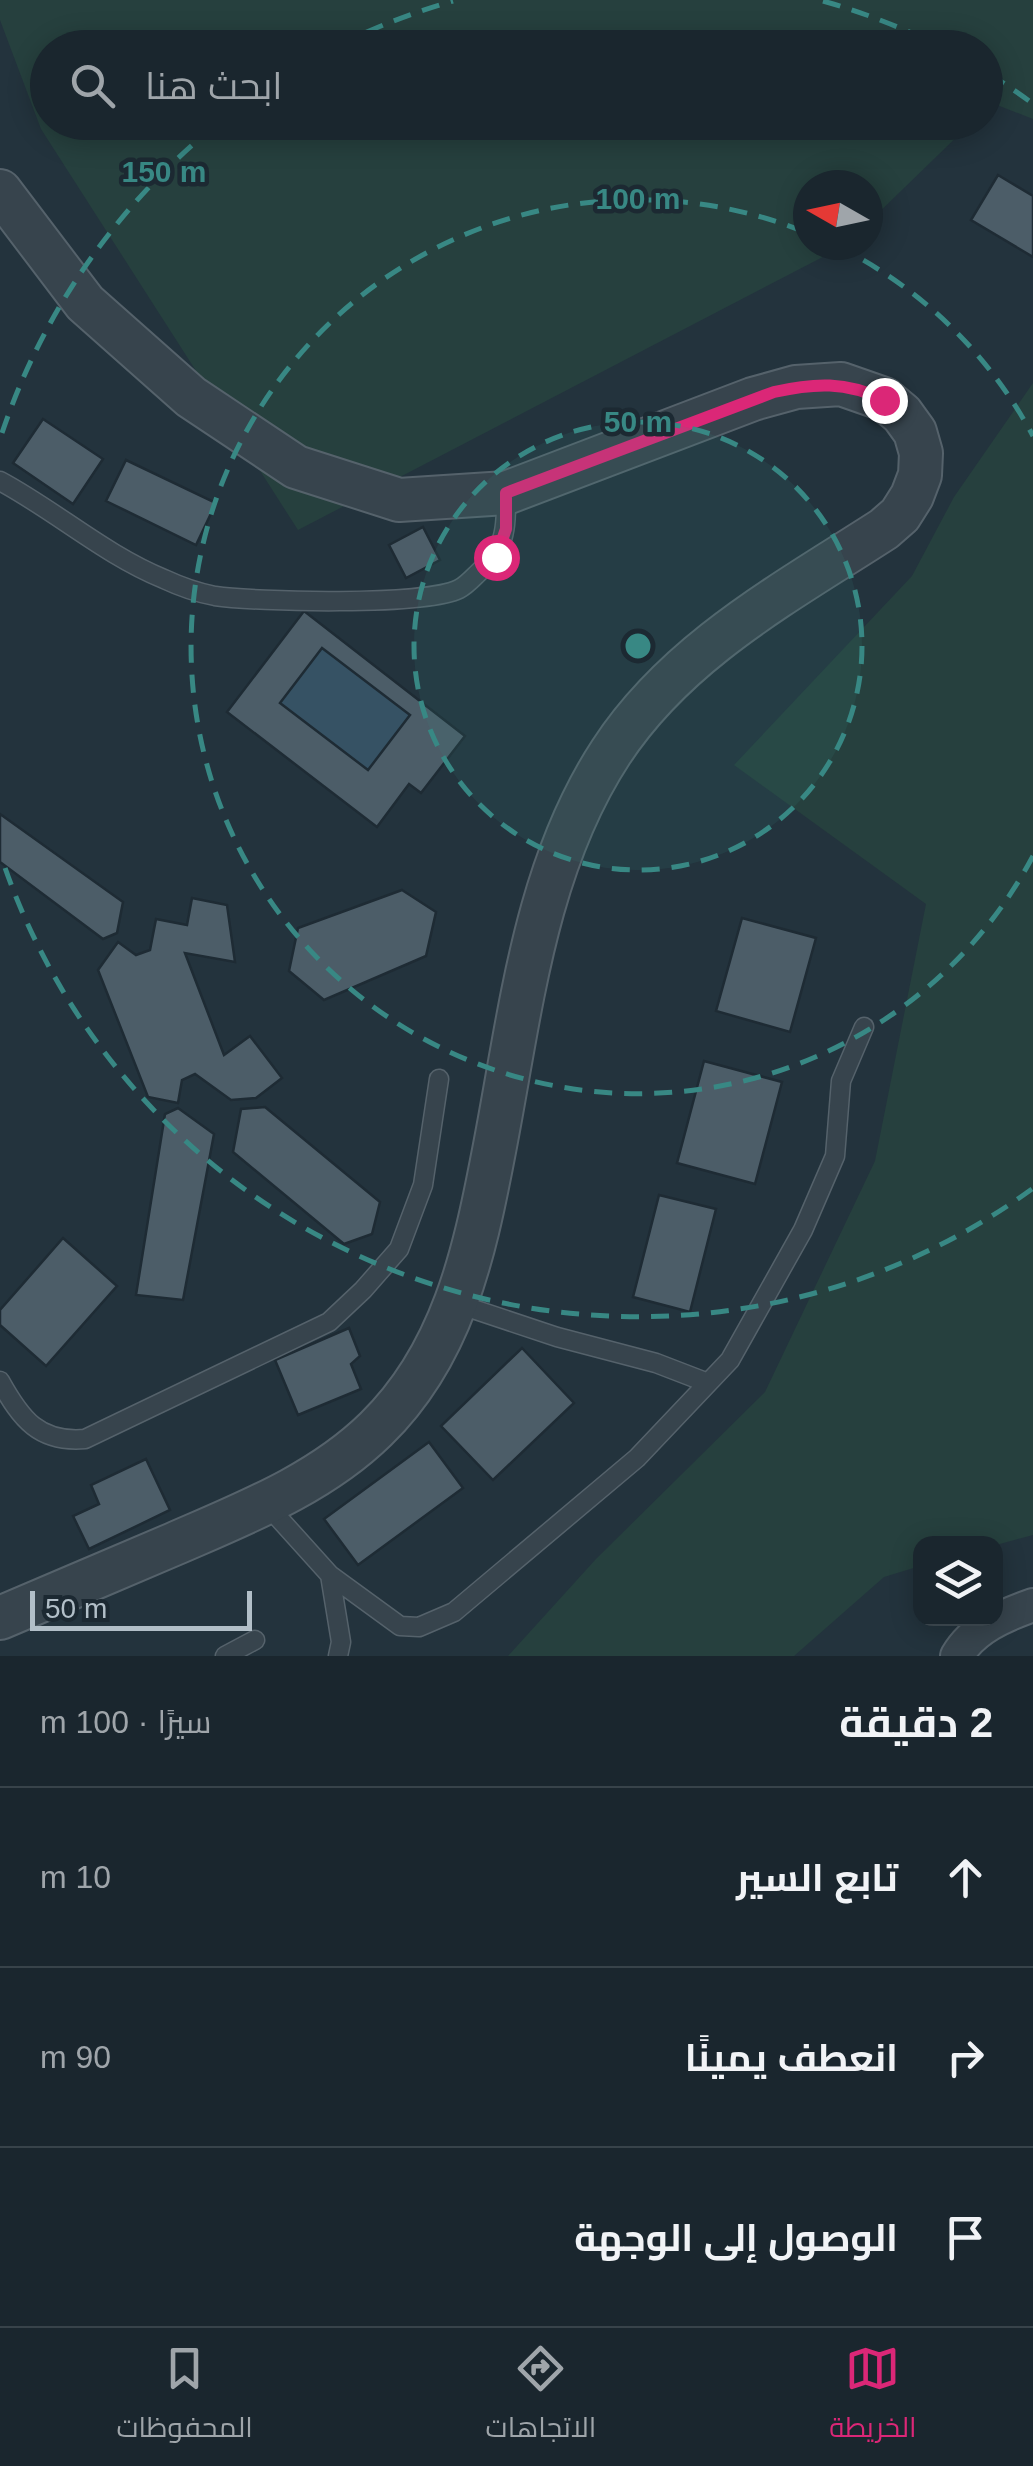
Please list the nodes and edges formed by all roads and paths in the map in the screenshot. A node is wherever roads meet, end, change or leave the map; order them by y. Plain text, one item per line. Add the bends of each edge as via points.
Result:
1 (0, 191) edge
2 (0, 481) edge
3 (506, 493) junction
4 (864, 1027) dead end
5 (440, 1078) dead end
6 (458, 1304) junction
7 (0, 1381) edge
8 (708, 1382) junction
9 (266, 1504) junction
10 (330, 1575) junction
11 (1033, 1605) edge
12 (0, 1618) edge
13 (255, 1640) dead end
14 (226, 1656) edge
15 (338, 1656) edge
16 (957, 1656) edge

1 - 3 street via 85,303 191,397 296,467 398,500
2 - 3 lane via 163,579 214,596 272,599 438,597 462,588 496,557 506,529
3 - 6 street via 752,399 818,384 863,389 884,400 916,432 921,453 920,476 900,515 683,668 640,712 588,790 556,862 540,922
4 - 8 lane via 841,1081 836,1156 730,1360
5 - 7 lane via 423,1185 399,1249 329,1322 85,1439 61,1441 39,1432
6 - 8 lane
6 - 9 street via 385,1420 338,1462
8 - 10 lane via 637,1458 454,1612 420,1627 400,1626
9 - 10 lane
9 - 12 street
10 - 15 lane
11 - 16 street via 997,1618
13 - 14 lane

